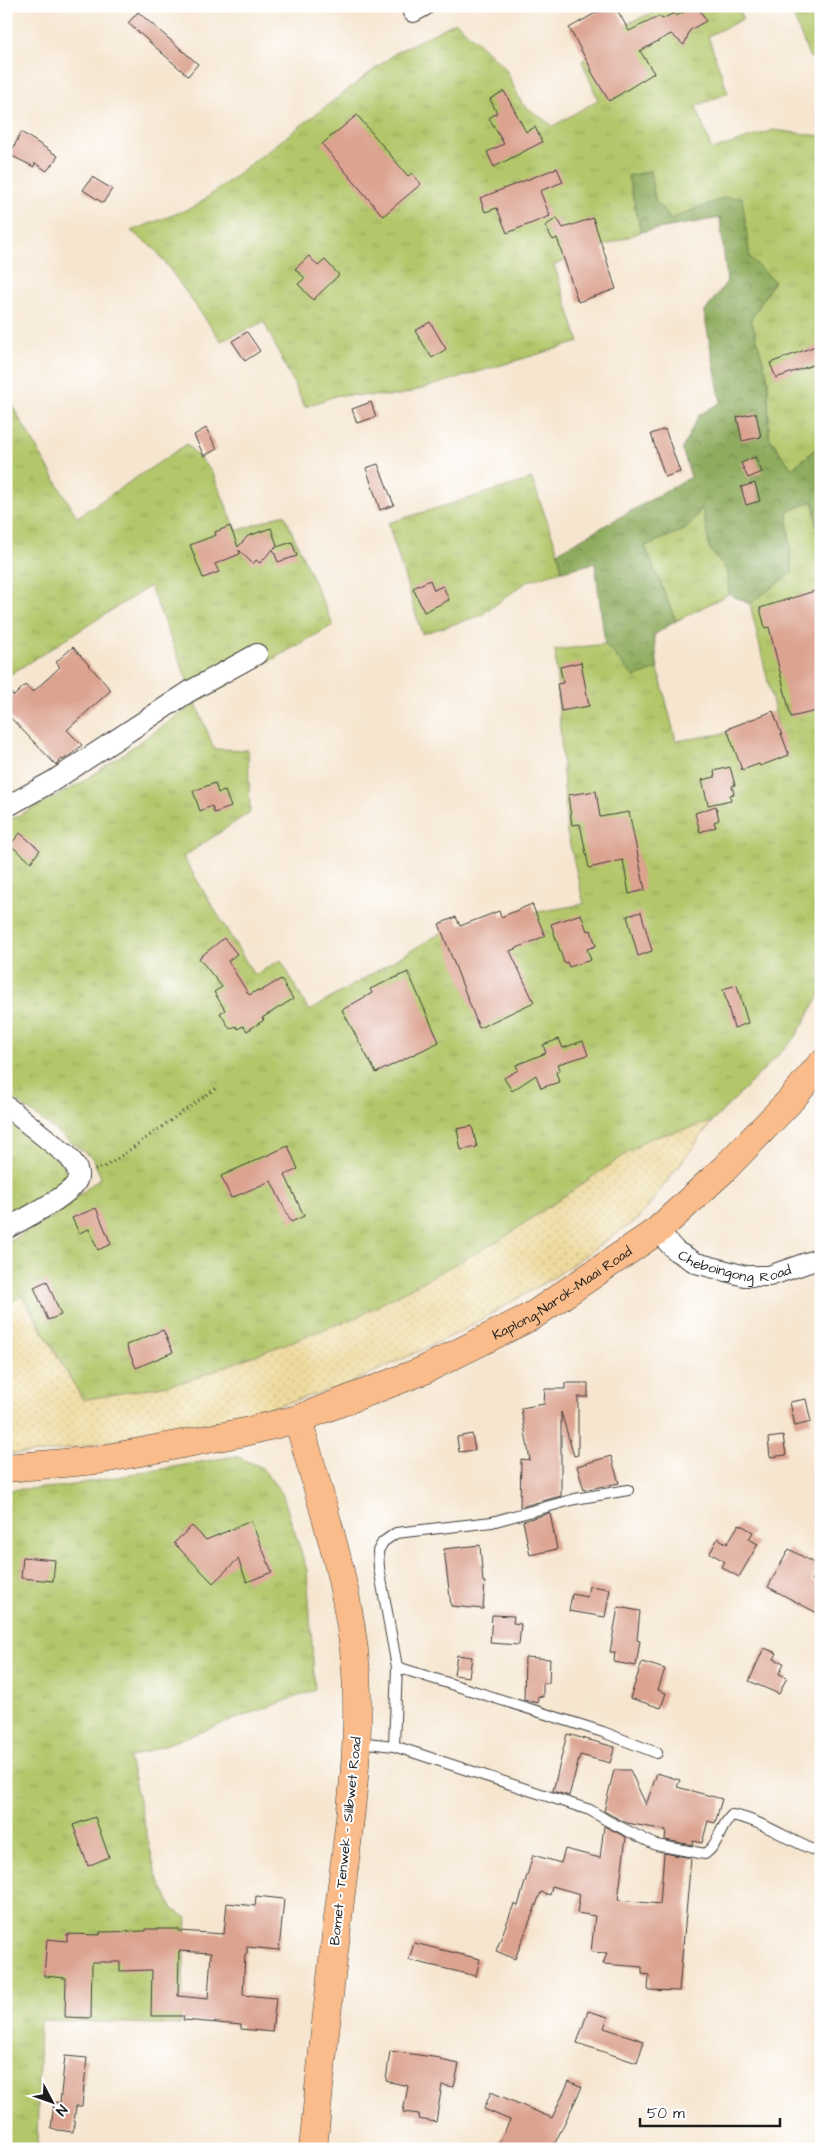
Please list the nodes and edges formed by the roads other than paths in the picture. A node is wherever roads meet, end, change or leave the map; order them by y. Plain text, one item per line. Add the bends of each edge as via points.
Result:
1 (257, 654) dead end
2 (6, 808) edge
3 (821, 1064) edge
4 (6, 1106) edge
5 (6, 1229) edge
6 (657, 1232) junction
7 (821, 1258) edge
8 (298, 1419) junction
9 (6, 1468) edge
10 (628, 1490) dead end
11 (397, 1667) junction
12 (357, 1742) junction
13 (394, 1746) junction
14 (656, 1753) dead end
15 (821, 1854) edge
16 (313, 2149) edge

1 - 2 street via 190,690 53,781
3 - 6 main road, Kaplong-Narok-Maai Road via 724,1169
4 - 5 street via 68,1156 78,1177 65,1195
6 - 7 street, Cheboingong Road via 676,1251 696,1263 745,1276 769,1276
6 - 8 main road, Kaplong-Narok-Maai Road via 532,1316 422,1371
8 - 9 main road, Kaplong-Narok-Maai Road via 98,1460
8 - 12 main road, Bomet - Tenwek - Silibwet Road via 332,1536 348,1607 356,1671
10 - 11 lane via 575,1499 492,1522 396,1533 383,1542 378,1551 379,1568
11 - 13 lane
11 - 14 lane via 603,1732
12 - 13 lane
12 - 16 main road, Bomet - Tenwek - Silibwet Road
13 - 15 lane via 590,1810 656,1845 705,1854 714,1848 723,1824 732,1815 749,1818

